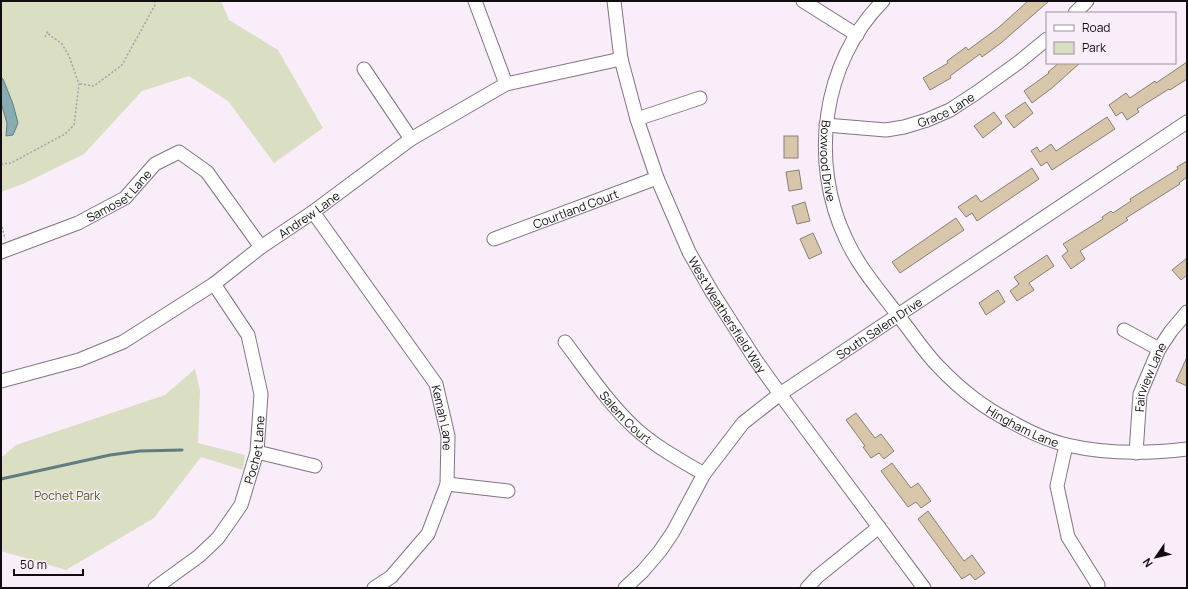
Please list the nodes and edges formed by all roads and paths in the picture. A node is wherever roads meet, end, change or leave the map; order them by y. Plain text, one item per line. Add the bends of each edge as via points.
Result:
1 (155, 1) edge
2 (475, 1) edge
3 (614, 1) edge
4 (803, 1) edge
5 (883, 1) edge
6 (1087, 1) edge
7 (1076, 12) edge
8 (48, 31) dead end
9 (47, 33) junction
10 (857, 35) junction
11 (45, 37) dead end
12 (1046, 40) edge
13 (621, 59) junction
14 (364, 69) dead end
15 (79, 84) junction
16 (506, 84) junction
17 (700, 98) dead end
18 (637, 119) junction
19 (1187, 122) edge
20 (826, 125) junction
21 (411, 139) junction
22 (1, 164) edge
23 (657, 178) junction
24 (313, 212) junction
25 (1, 223) edge
26 (494, 239) dead end
27 (261, 247) junction
28 (5, 250) edge
29 (214, 284) junction
30 (1187, 312) edge
31 (899, 316) junction
32 (1124, 330) dead end
33 (566, 342) dead end
34 (1159, 348) junction
35 (1, 380) edge
36 (780, 394) junction
37 (1066, 445) junction
38 (1187, 449) edge
39 (258, 452) junction
40 (1136, 453) junction
41 (315, 466) dead end
42 (704, 474) junction
43 (448, 484) junction
44 (508, 490) dead end
45 (879, 527) junction
46 (1098, 585) dead end
47 (155, 588) edge
48 (374, 588) edge
49 (625, 588) edge
50 (807, 588) edge
51 (924, 588) edge

1 - 15 path via 155,6 122,65 94,86
2 - 16 street
3 - 13 street, West Weathersfield Way
4 - 10 street
5 - 10 street, Boxwood Drive
6 - 7 street
8 - 9 path
9 - 11 path
9 - 15 path via 62,44
10 - 20 street, Boxwood Drive via 844,58 837,78
12 - 20 street, Grace Lane via 976,93 950,110 927,120 886,130
13 - 16 street, Andrew Lane
13 - 18 street, West Weathersfield Way
14 - 21 street
15 - 22 path via 74,125 65,134 11,162
16 - 21 street, Andrew Lane
17 - 18 street
18 - 23 street, West Weathersfield Way
19 - 31 street, South Salem Drive
20 - 31 street, Boxwood Drive via 828,180 841,229 860,264
21 - 24 street, Andrew Lane
23 - 26 street, Courtland Court
23 - 36 street, West Weathersfield Way via 704,279 741,339
24 - 27 street, Andrew Lane
24 - 43 street, Kemah Lane via 436,384 448,436
25 - 28 path
27 - 28 street, Samoset Lane via 207,172 179,152 155,164 125,198 78,223
27 - 29 street, Andrew Lane
29 - 35 street, Andrew Lane via 123,342 79,360
29 - 39 street, Pochet Lane via 248,335 262,394
30 - 34 street, Fairview Lane
31 - 36 street, South Salem Drive
31 - 37 street, Hingham Lane via 938,366 973,398 1008,421
32 - 34 street
33 - 42 street, Salem Court via 615,407 636,428 671,455
34 - 40 street, Fairview Lane via 1140,394
36 - 42 street, South Salem Drive via 743,423
36 - 45 street, West Weathersfield Way
37 - 40 street, Hingham Lane
37 - 46 street via 1057,486 1068,537
38 - 40 street, Hingham Lane
39 - 41 street
39 - 47 street, Pochet Lane via 241,505 218,538 199,556
42 - 49 street, South Salem Drive via 666,543
43 - 44 street
43 - 48 street, Kemah Lane via 428,534 391,577
45 - 50 street
45 - 51 street, West Weathersfield Way

